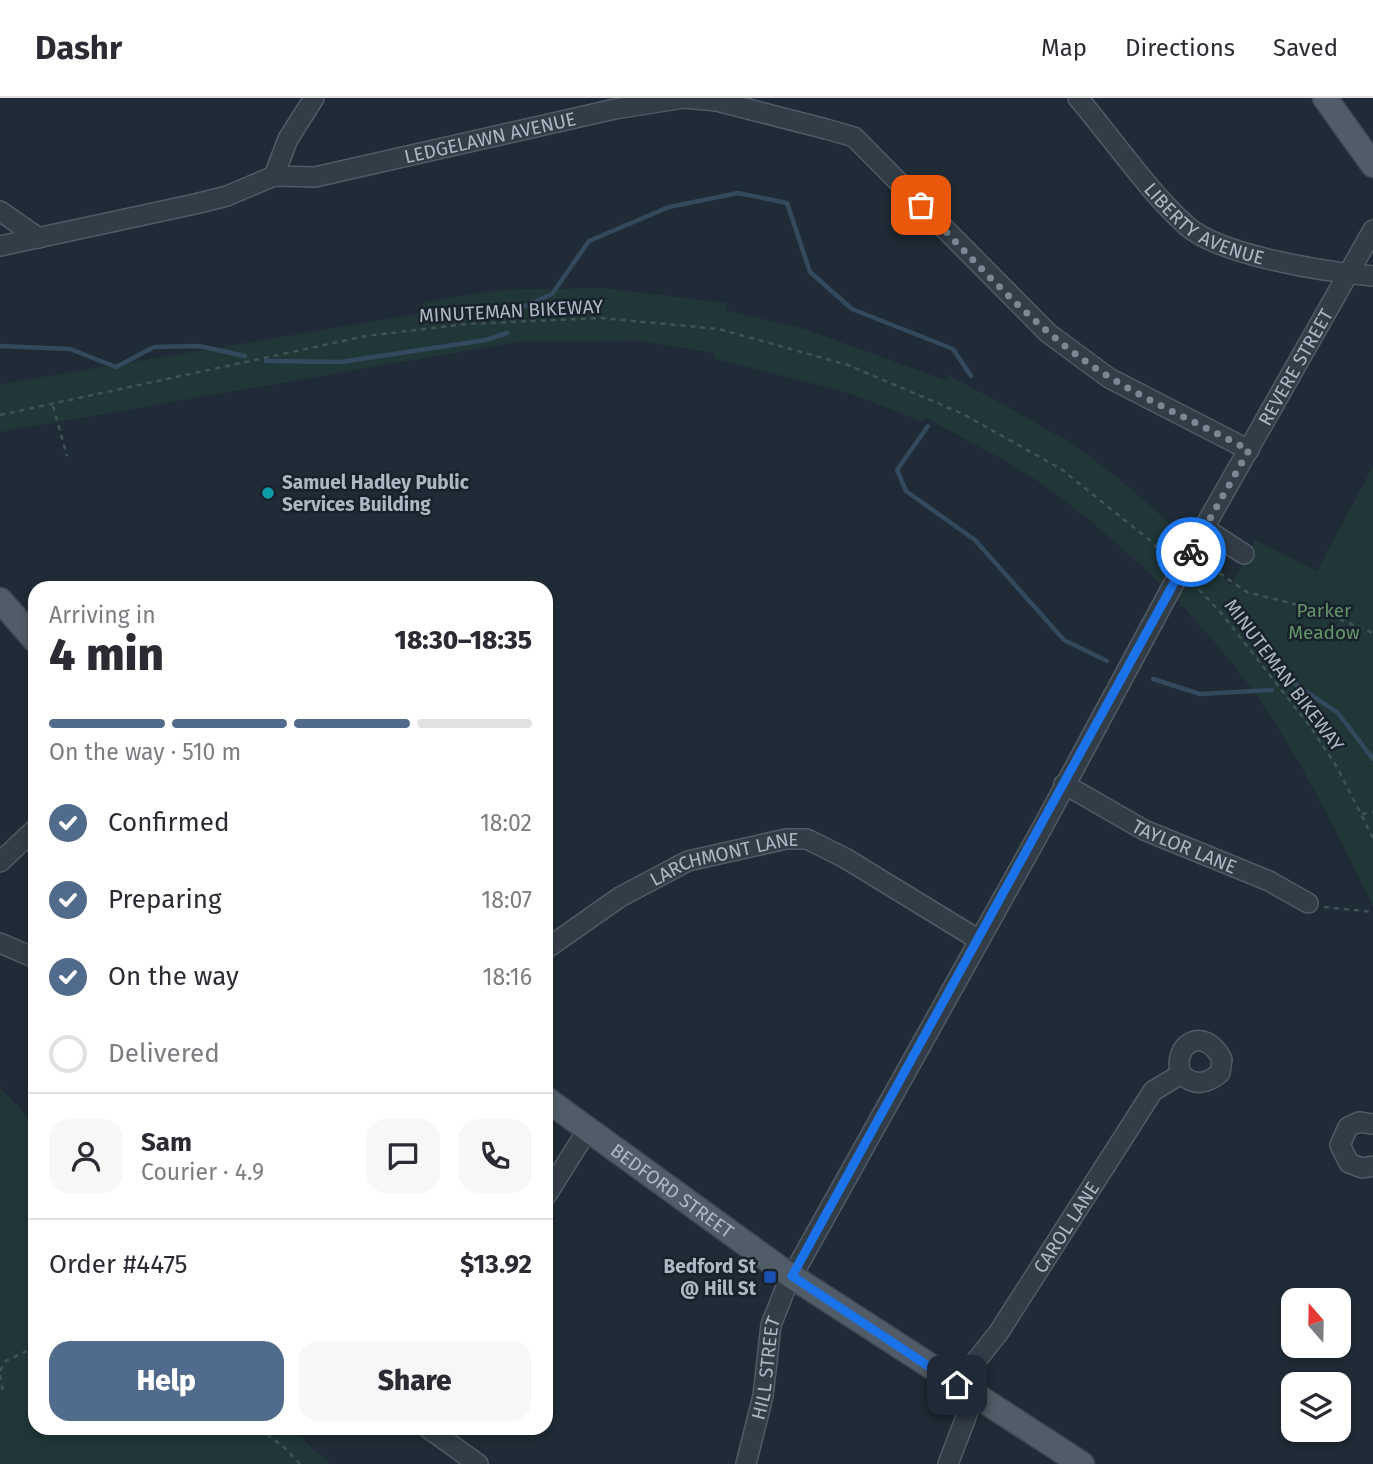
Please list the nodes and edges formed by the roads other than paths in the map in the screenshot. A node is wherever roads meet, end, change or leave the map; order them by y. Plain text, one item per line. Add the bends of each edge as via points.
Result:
1 (314, 98) edge
2 (688, 98) edge
3 (1079, 98) edge
4 (1325, 98) edge
5 (1373, 164) edge
6 (274, 176) junction
7 (0, 211) edge
8 (1373, 230) edge
9 (39, 238) junction
10 (0, 246) edge
11 (1347, 274) junction
12 (1373, 276) edge
13 (1249, 450) junction
14 (1204, 528) junction
15 (1244, 554) dead end
16 (0, 600) edge
17 (28, 632) edge
18 (1065, 784) junction
19 (28, 836) edge
20 (0, 862) edge
21 (1308, 903) road end
22 (979, 940) junction
23 (0, 943) edge
24 (553, 944) edge
25 (28, 955) edge
26 (1181, 1074) dead end
27 (553, 1104) edge
28 (1373, 1124) edge
29 (588, 1129) junction
30 (1373, 1166) edge
31 (553, 1185) edge
32 (792, 1276) junction
33 (966, 1391) junction
34 (440, 1435) edge
35 (478, 1464) edge
36 (746, 1464) edge
37 (948, 1464) edge
38 (1082, 1464) edge

1 - 6 street via 288,139
2 - 6 street, LEDGELAWN AVENUE via 615,109 316,177
2 - 13 street, LEDGELAWN AVENUE via 717,101 854,137 1048,333 1109,377
3 - 11 street, LIBERTY AVENUE via 1187,226 1236,250
4 - 5 main road
6 - 9 street, LEDGELAWN AVENUE via 226,196
7 - 9 street
8 - 11 street, REVERE STREET
9 - 10 street, LEDGELAWN AVENUE
11 - 12 street, LIBERTY AVENUE
11 - 13 street, REVERE STREET
13 - 14 street, REVERE STREET
14 - 15 street
14 - 18 street, REVERE STREET
16 - 17 main road
18 - 21 street, TAYLOR LANE via 1144,830 1269,881
18 - 22 street, REVERE STREET
19 - 20 street
22 - 24 street, LARCHMONT LANE via 845,858 807,839 786,839 688,861 620,897
22 - 32 street, REVERE STREET
23 - 25 street
26 - 33 street, CAROL LANE via 1153,1091
27 - 29 main road, BEDFORD STREET
28 - 30 street via 1359,1122 1348,1127 1340,1145 1349,1163
29 - 31 street
29 - 32 main road, BEDFORD STREET
32 - 33 main road, BEDFORD STREET
32 - 36 street, HILL STREET via 771,1325 763,1396
33 - 37 street, CAROL LANE
33 - 38 main road, BEDFORD STREET
34 - 35 street

